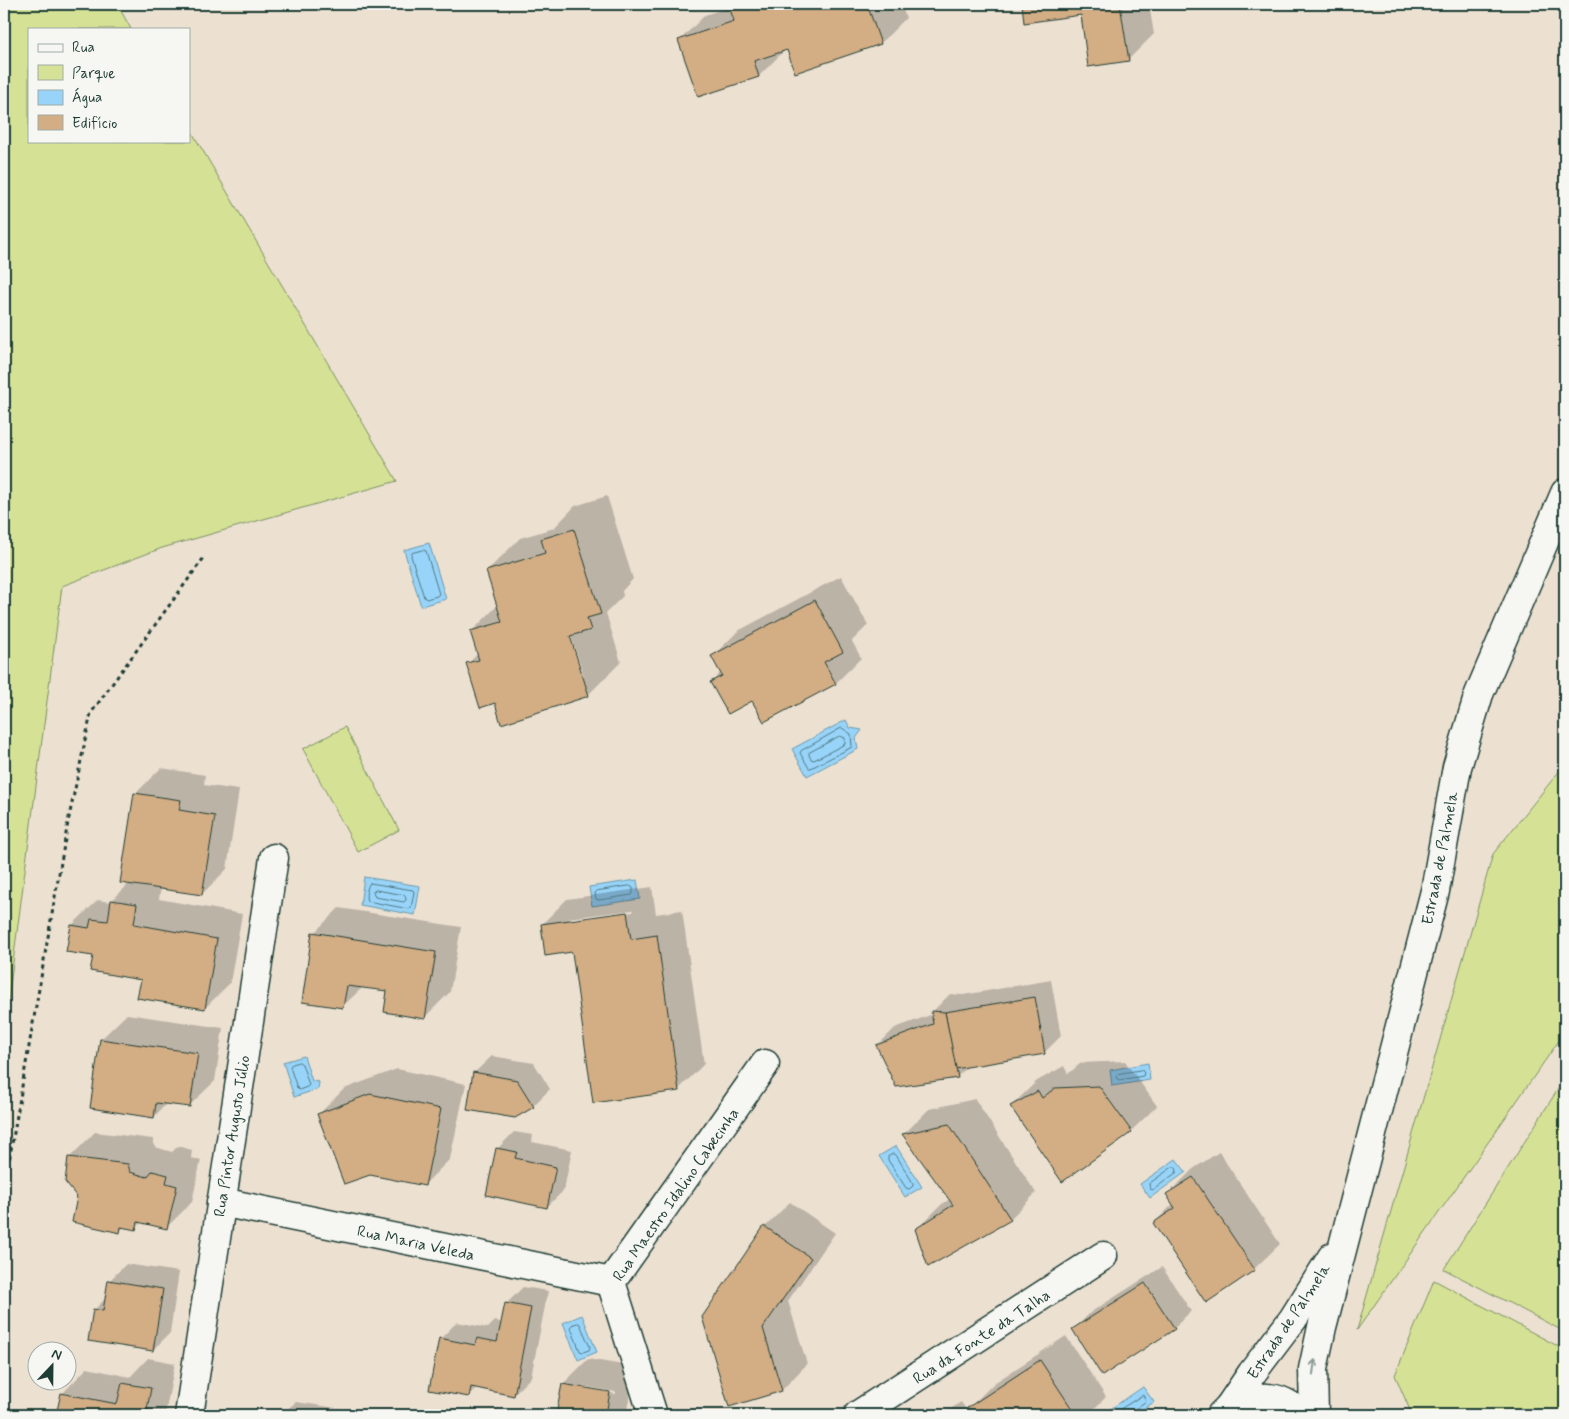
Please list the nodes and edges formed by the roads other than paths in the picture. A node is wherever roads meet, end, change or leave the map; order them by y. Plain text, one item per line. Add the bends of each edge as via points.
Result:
1 (1565, 493) edge
2 (274, 858) dead end
3 (765, 1064) dead end
4 (221, 1202) junction
5 (1346, 1234) junction
6 (1104, 1256) dead end
7 (611, 1282) junction
8 (1225, 1411) edge
9 (189, 1415) edge
10 (653, 1415) edge
11 (858, 1415) edge
12 (1301, 1415) edge
13 (1314, 1415) edge

1 - 5 street, Estrada de Palmela via 1479,694 1457,768 1434,891
2 - 4 street, Rua Pintor Augusto Júlio
3 - 7 street, Rua Maestro Idalino Cabecinha
4 - 7 street, Rua Maria Veleda
4 - 9 street, Rua Pintor Augusto Júlio
5 - 8 street, Estrada de Palmela via 1293,1319
13 -> 5 street, Estrada de Palmela via 1313,1369
6 - 11 street, Rua da Fonte da Talha
7 - 10 street, Rua Maestro Idalino Cabecinha
8 - 12 street via 1245,1400 1262,1397 1279,1400

